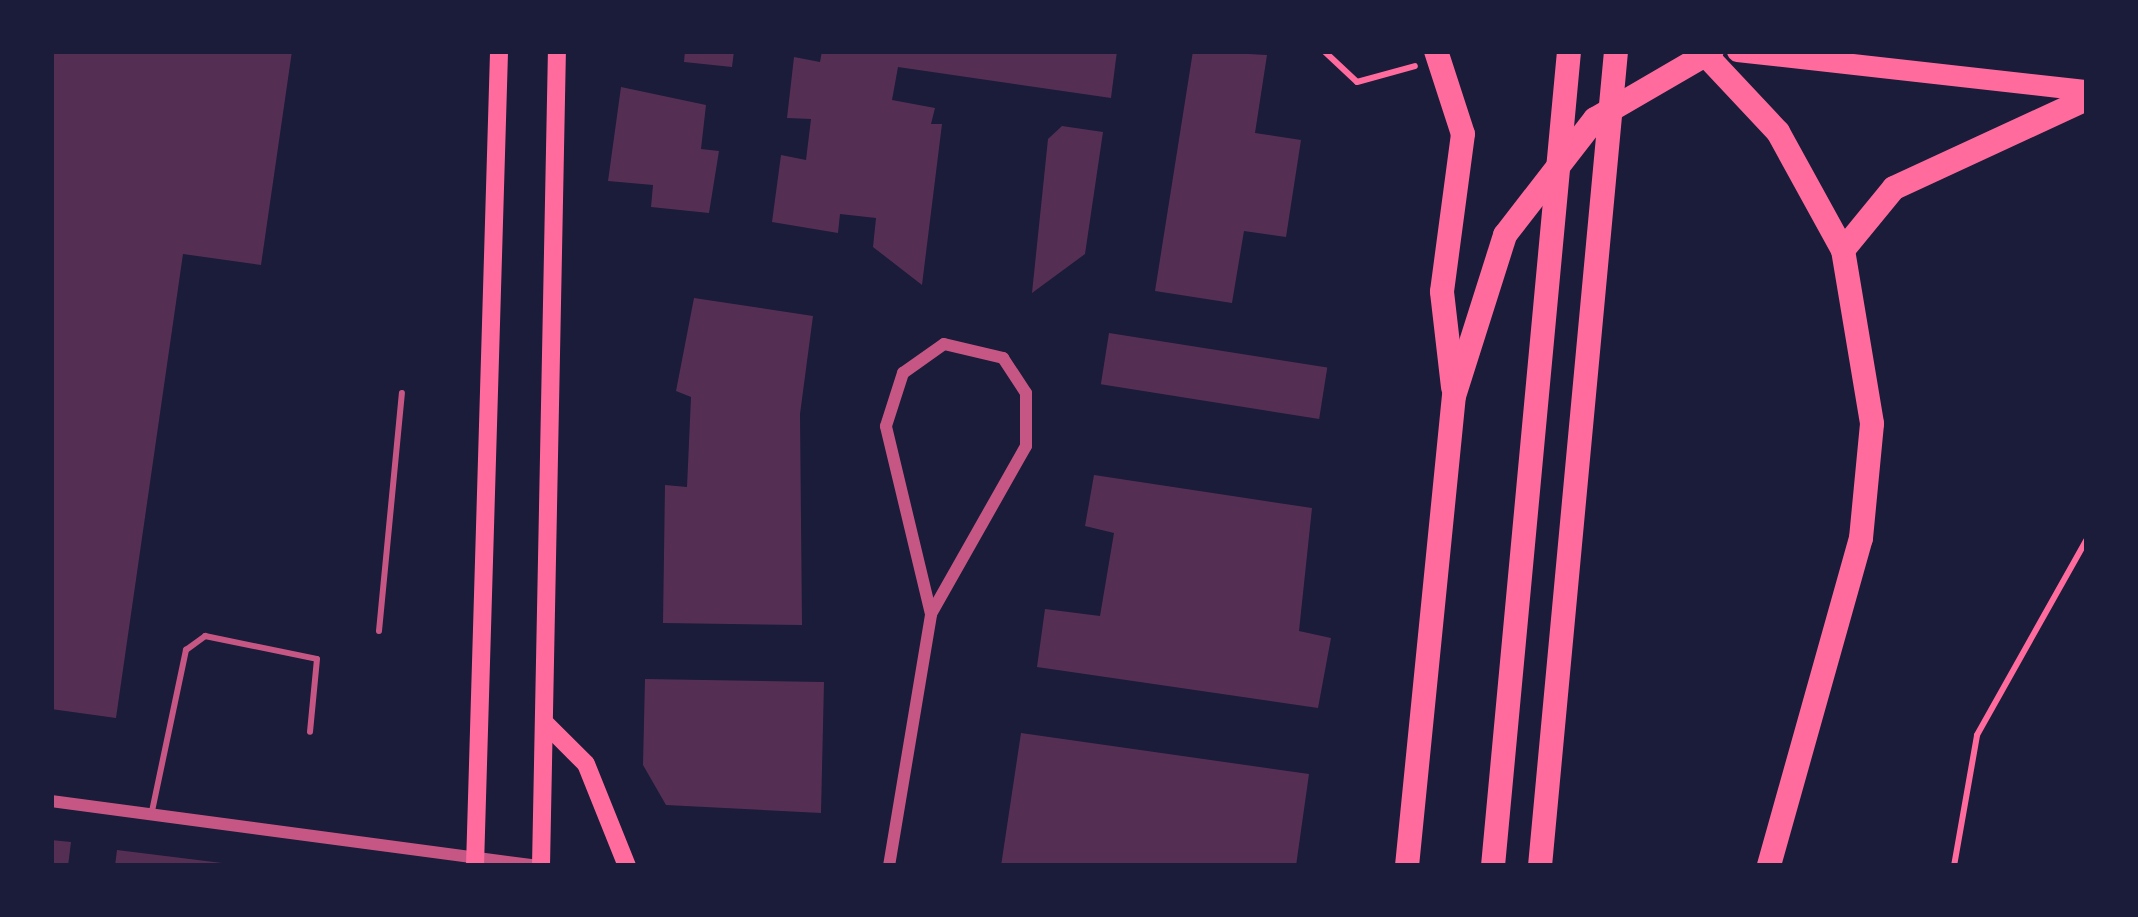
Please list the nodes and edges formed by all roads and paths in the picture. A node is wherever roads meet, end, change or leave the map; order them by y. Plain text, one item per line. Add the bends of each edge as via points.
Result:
1 (499, 51) edge
2 (557, 51) edge
3 (1324, 51) edge
4 (1569, 51) edge
5 (1616, 51) edge
6 (1737, 51) edge
7 (1707, 52) edge
8 (1438, 53) edge
9 (2087, 94) edge
10 (1843, 250) junction
11 (402, 393) dead end
12 (1454, 396) junction
13 (2087, 539) edge
14 (932, 614) junction
15 (379, 631) dead end
16 (544, 722) junction
17 (310, 732) dead end
18 (51, 802) edge
19 (152, 816) junction
20 (476, 861) edge
21 (538, 866) edge
22 (627, 866) edge
23 (889, 866) edge
24 (1407, 866) edge
25 (1492, 866) edge
26 (1540, 866) edge
27 (1768, 866) edge
28 (1954, 866) edge

1 - 20 main road
2 - 16 main road
3 - 8 path via 1365,83
4 - 25 highway
5 - 26 highway
6 - 9 main road
7 - 10 highway via 1778,132
7 - 12 highway via 1594,119 1532,188 1505,235
8 - 12 highway via 1463,134 1442,292
9 - 10 highway via 1894,188
10 - 27 highway via 1868,374 1869,480
11 - 15 lane
12 - 24 highway
13 - 28 path via 1977,735
14 - 14 street via 886,426 903,373 944,344 1003,358 1026,393 1026,446
14 - 23 street
16 - 21 main road
16 - 22 main road via 586,764
17 - 19 lane via 317,659 205,636 186,650
18 - 19 street
19 - 20 street
20 - 21 street

